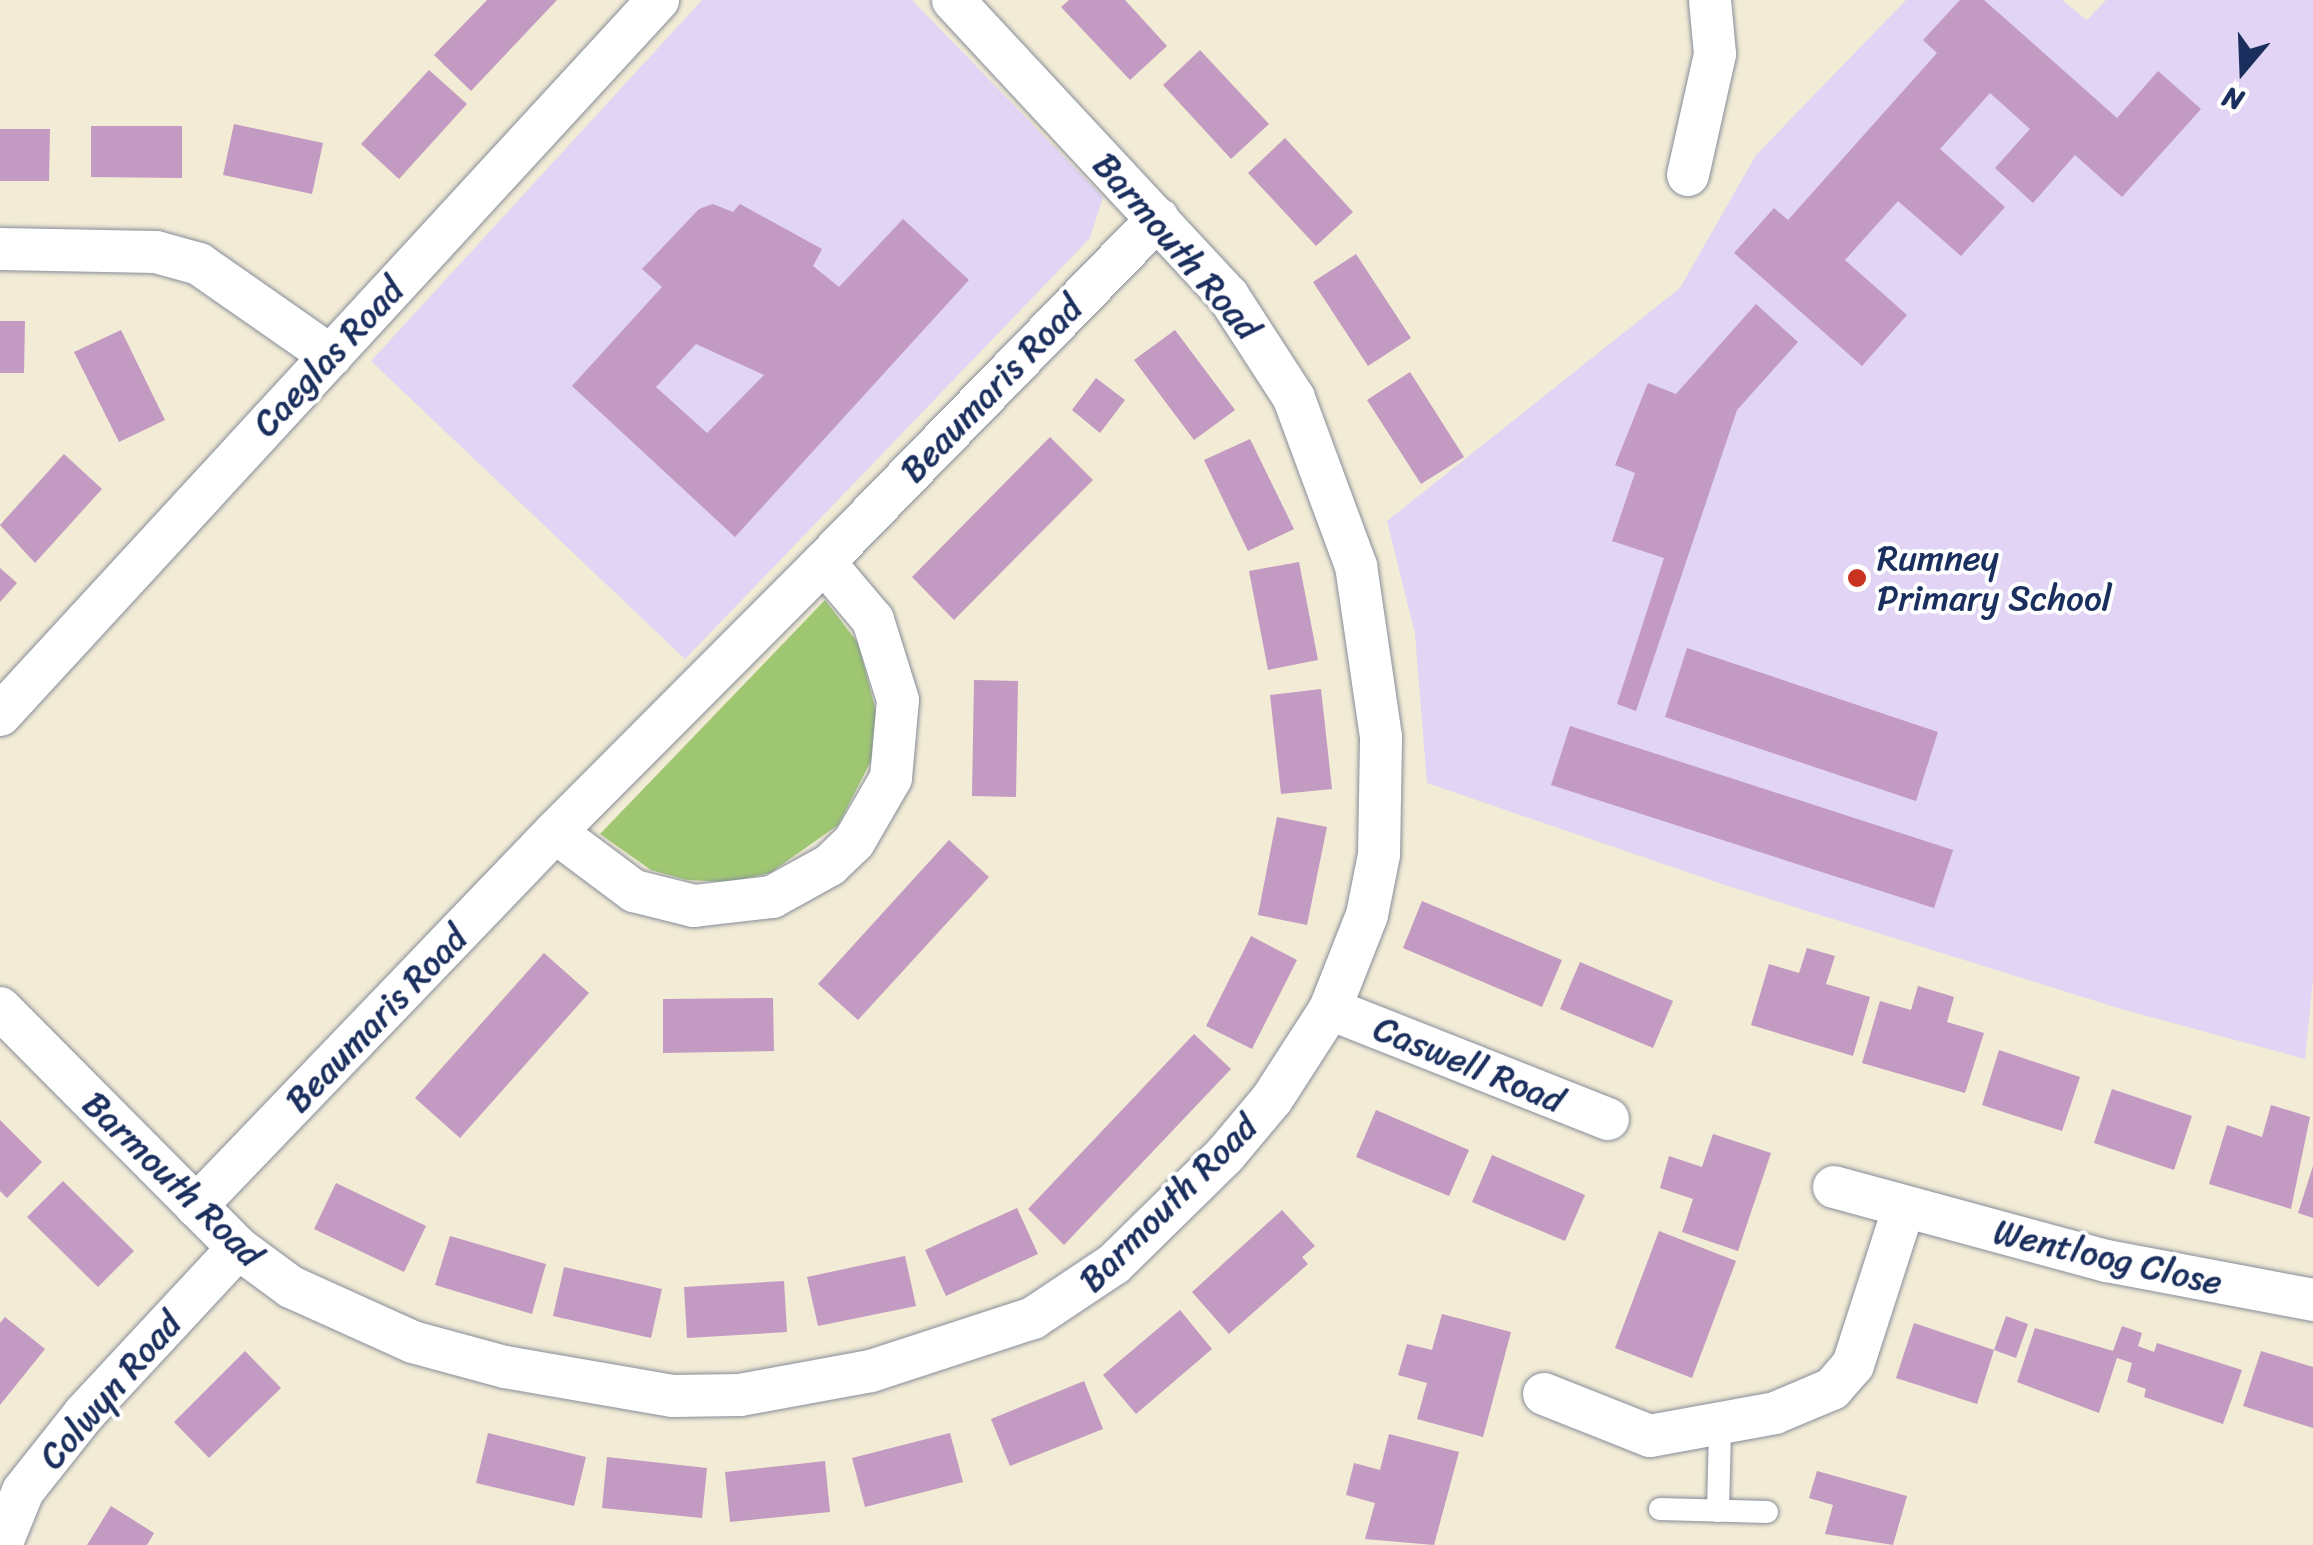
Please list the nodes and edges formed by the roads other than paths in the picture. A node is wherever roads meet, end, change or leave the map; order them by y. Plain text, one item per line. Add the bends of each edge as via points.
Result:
1 (658, 0) edge
2 (953, 0) edge
3 (1710, 0) edge
4 (1688, 176) dead end
5 (1158, 218) junction
6 (0, 249) edge
7 (331, 356) junction
8 (824, 562) junction
9 (0, 715) edge
10 (555, 832) junction
11 (0, 1008) edge
12 (1330, 1008) junction
13 (1608, 1119) dead end
14 (1834, 1187) dead end
15 (196, 1206) junction
16 (1904, 1207) junction
17 (238, 1248) junction
18 (2313, 1300) edge
19 (1544, 1394) dead end
20 (1720, 1427) junction
21 (1660, 1508) dead end
22 (1718, 1510) junction
23 (1768, 1512) dead end
24 (2, 1545) edge

1 - 7 street, Caeglas Road
2 - 5 street, Barmouth Road
3 - 4 street via 1715,54
5 - 8 street, Beaumaris Road
5 - 12 street, Barmouth Road via 1228,296 1294,398 1356,566 1382,737 1380,854 1367,915
6 - 7 street via 156,252 199,264
7 - 9 street, Caeglas Road
8 - 10 street, Beaumaris Road
8 - 10 street via 872,620 898,700 892,778 854,842 830,865 772,897 694,906 634,891
10 - 15 street, Beaumaris Road
11 - 15 street, Barmouth Road
12 - 13 street, Caswell Road
12 - 17 street, Barmouth Road via 1272,1099 1225,1155 1114,1264 1034,1318 871,1372 740,1395 673,1396 594,1384 413,1342 291,1287
14 - 16 street, Wentloog Close
15 - 17 street, Barmouth Road
16 - 18 street, Wentloog Close via 2107,1261
16 - 20 street via 1853,1365 1832,1389
17 - 24 street, Colwyn Road via 84,1414 23,1491
19 - 20 street via 1650,1436
20 - 22 lane
21 - 22 lane
22 - 23 lane

